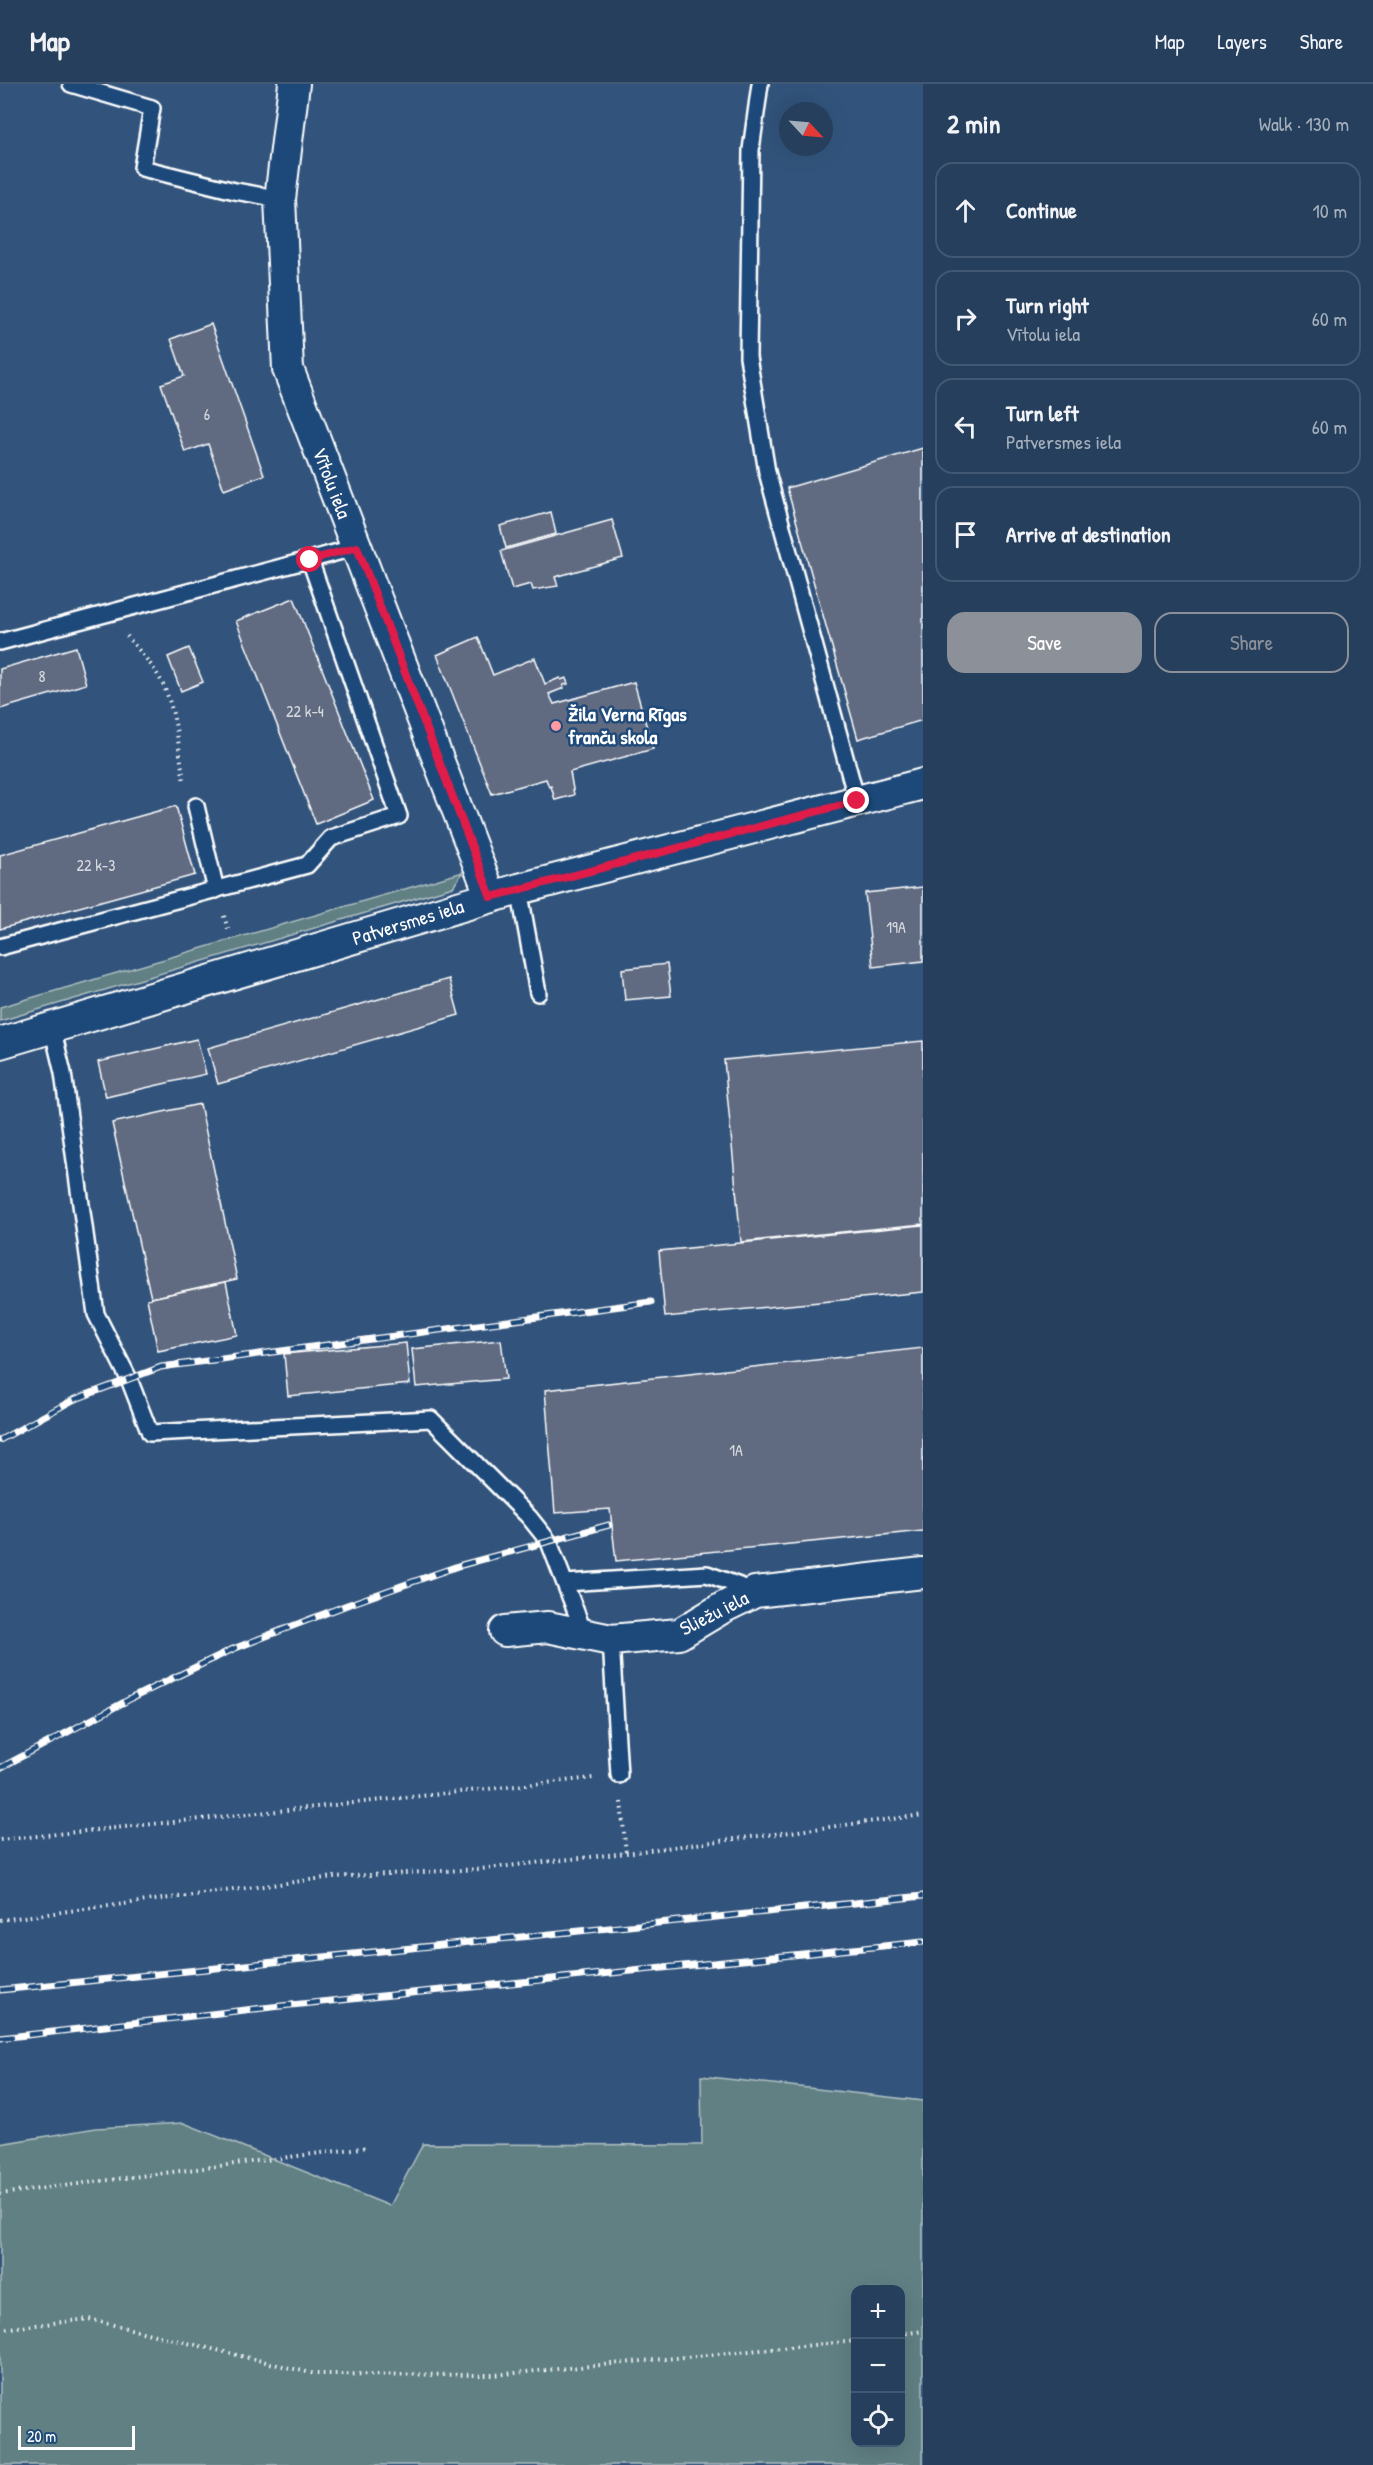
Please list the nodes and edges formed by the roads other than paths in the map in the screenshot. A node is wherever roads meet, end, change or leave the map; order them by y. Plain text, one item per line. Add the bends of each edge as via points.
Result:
1 (71, 84) edge
2 (294, 84) edge
3 (760, 84) edge
4 (280, 199) junction
5 (357, 547) junction
6 (310, 560) junction
7 (0, 642) edge
8 (923, 784) edge
9 (857, 801) junction
10 (195, 806) road end
11 (216, 890) junction
12 (505, 893) junction
13 (0, 947) edge
14 (538, 993) dead end
15 (52, 1027) junction
16 (0, 1042) edge
17 (923, 1573) edge
18 (565, 1583) junction
19 (756, 1592) junction
20 (506, 1631) dead end
21 (597, 1636) junction
22 (619, 1775) road end

1 - 4 lane via 152,108 142,168
2 - 4 street, Vītolu iela
3 - 9 lane via 751,150 748,357 767,472
4 - 5 street, Vītolu iela via 288,369
5 - 6 lane
5 - 12 street, Vītolu iela
6 - 7 lane
6 - 11 lane via 399,816 332,838 307,866
8 - 9 street, Patversmes iela
9 - 12 street, Patversmes iela
10 - 11 lane
11 - 13 lane
12 - 14 lane
12 - 15 street, Patversmes iela
15 - 16 street, Patversmes iela
15 - 18 lane via 63,1073 96,1314 129,1379 150,1433 431,1419 529,1517 549,1542
17 - 19 street, Sliežu iela
18 - 19 lane via 707,1574
18 - 21 lane
19 - 21 street, Sliežu iela via 679,1634
20 - 21 street, Sliežu iela via 548,1626
21 - 22 lane

